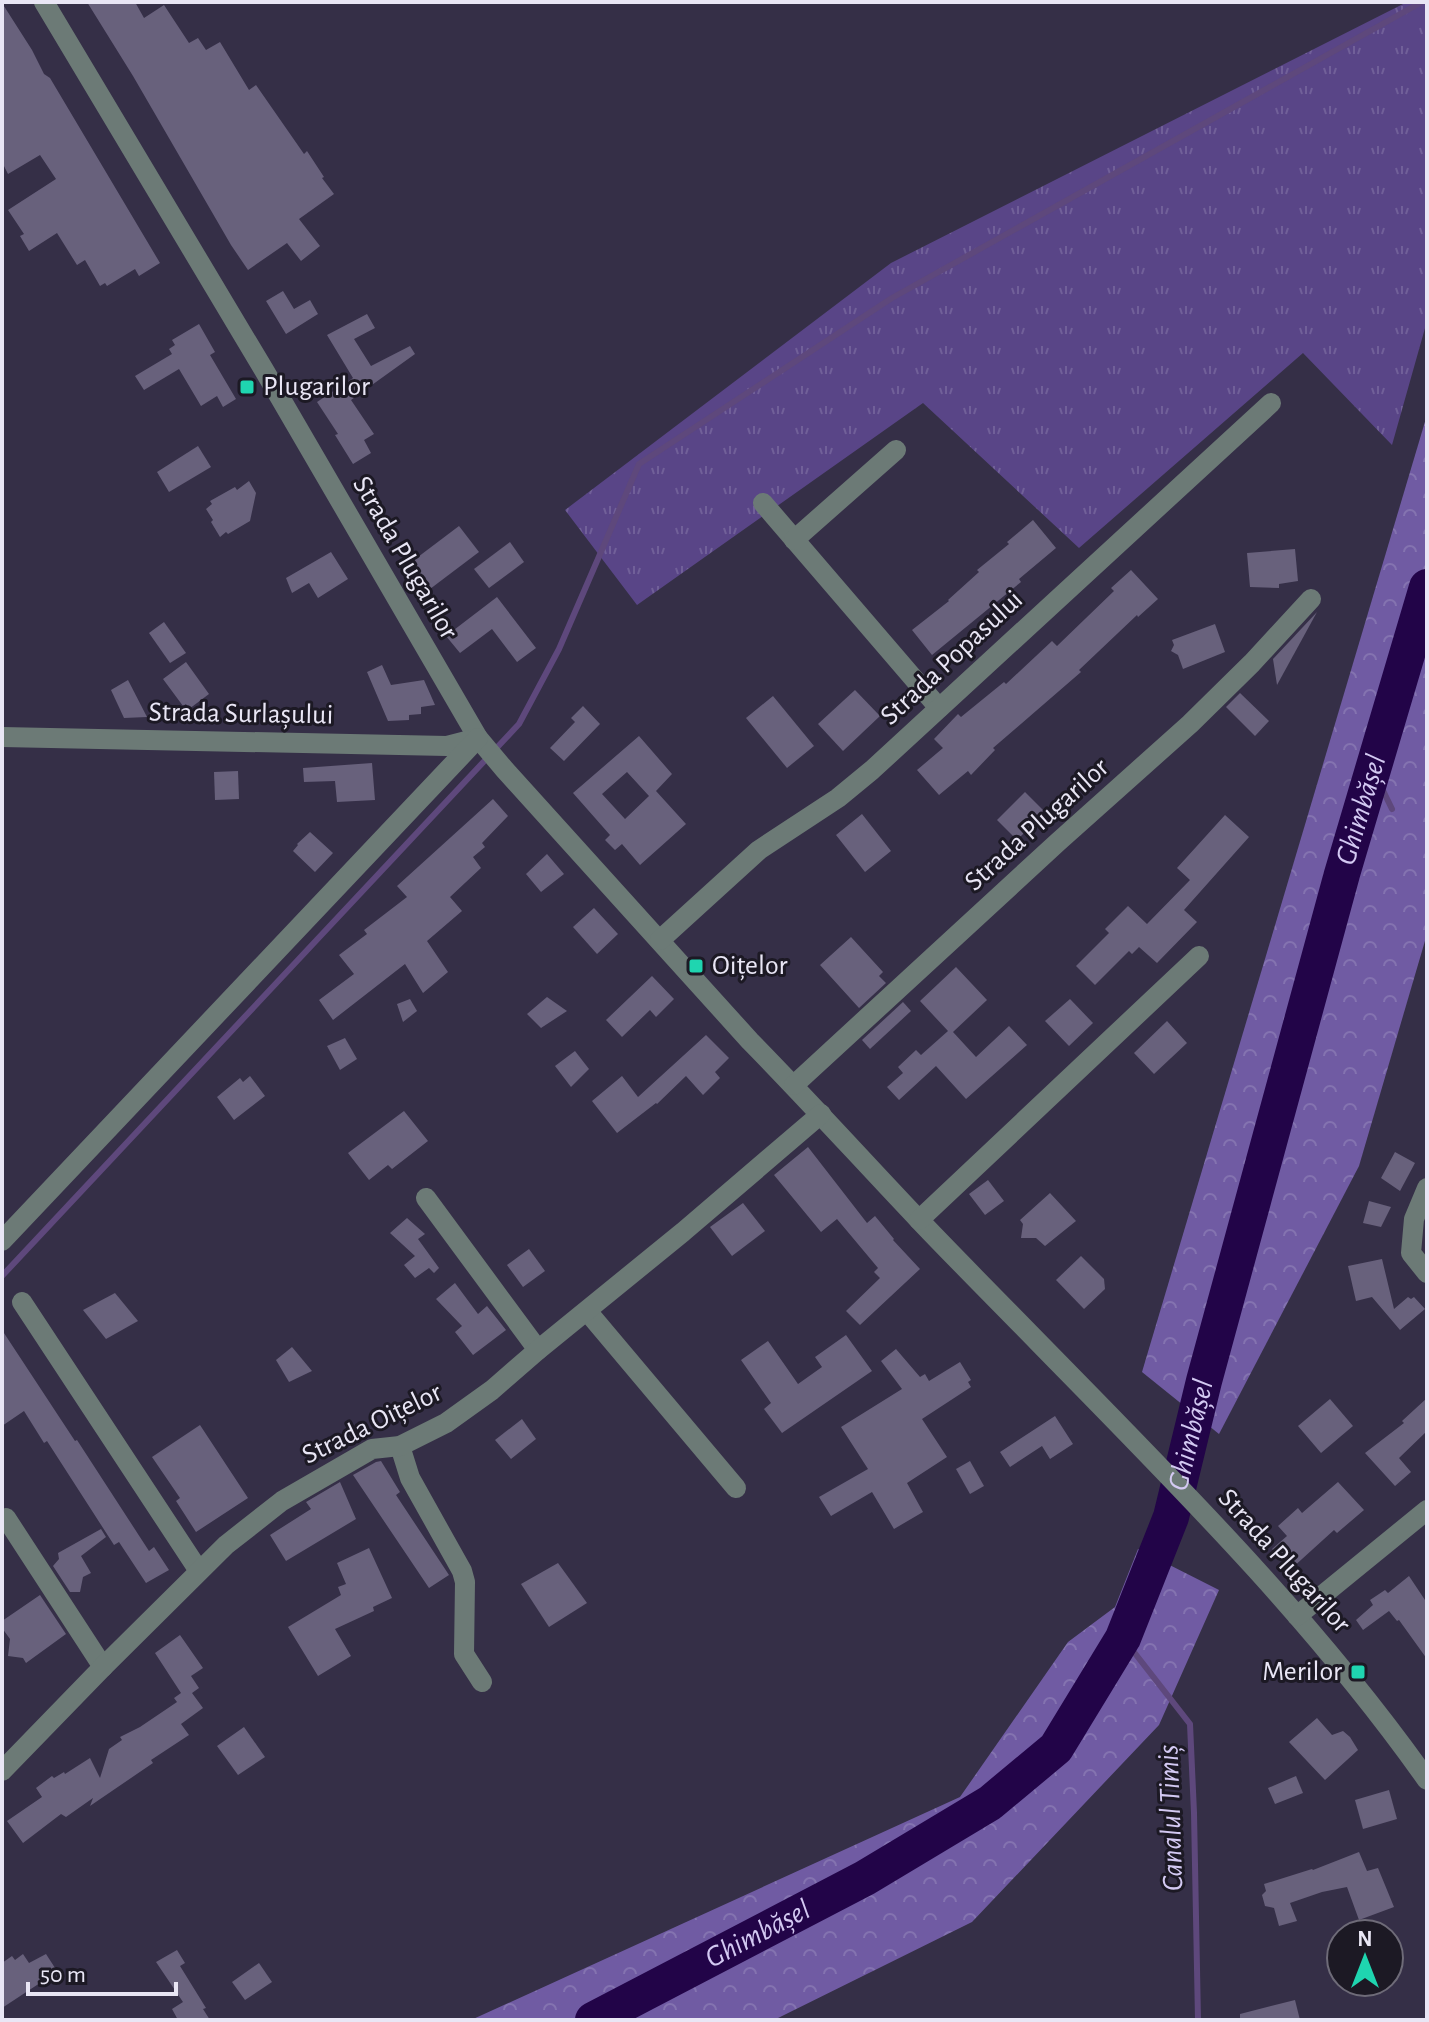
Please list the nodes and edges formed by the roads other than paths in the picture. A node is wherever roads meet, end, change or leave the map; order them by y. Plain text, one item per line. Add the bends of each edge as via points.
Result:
1 (44, 2) edge
2 (1271, 403) dead end
3 (896, 450) dead end
4 (763, 503) dead end
5 (794, 540) junction
6 (1311, 599) dead end
7 (939, 708) junction
8 (2, 737) edge
9 (480, 742) junction
10 (660, 940) junction
11 (1199, 956) dead end
12 (794, 1085) junction
13 (821, 1114) junction
14 (1427, 1188) edge
15 (426, 1198) dead end
16 (919, 1220) junction
17 (2, 1241) edge
18 (1427, 1273) edge
19 (22, 1302) dead end
20 (587, 1311) junction
21 (538, 1350) junction
22 (400, 1446) junction
23 (736, 1488) dead end
24 (1427, 1510) edge
25 (6, 1518) dead end
26 (199, 1571) junction
27 (1297, 1616) junction
28 (103, 1667) junction
29 (482, 1682) dead end
30 (2, 1771) edge
31 (1427, 1780) edge

1 - 9 street, Strada Plugarilor
2 - 7 street, Strada Popasului
3 - 5 street
4 - 5 street
5 - 7 street
6 - 12 street, Strada Plugarilor via 1190,724
7 - 10 street, Strada Popasului via 838,798 759,850
8 - 9 street, Strada Surlașului via 447,746
9 - 10 street, Strada Plugarilor
9 - 17 street
10 - 12 street, Strada Plugarilor
11 - 16 street
12 - 13 street, Strada Plugarilor
13 - 16 street, Strada Plugarilor
13 - 20 street, Strada Oițelor
14 - 18 street via 1414,1219 1411,1253
15 - 21 street
16 - 27 street, Strada Plugarilor
19 - 26 street
20 - 21 street, Strada Oițelor
20 - 23 street
21 - 22 street, Strada Oițelor via 446,1423
22 - 26 street, Strada Oițelor via 372,1449 282,1501
22 - 29 street via 410,1478 462,1571 464,1654
24 - 27 street
25 - 28 street
26 - 28 street, Strada Oițelor
27 - 31 street, Strada Plugarilor
28 - 30 street, Strada Oițelor

